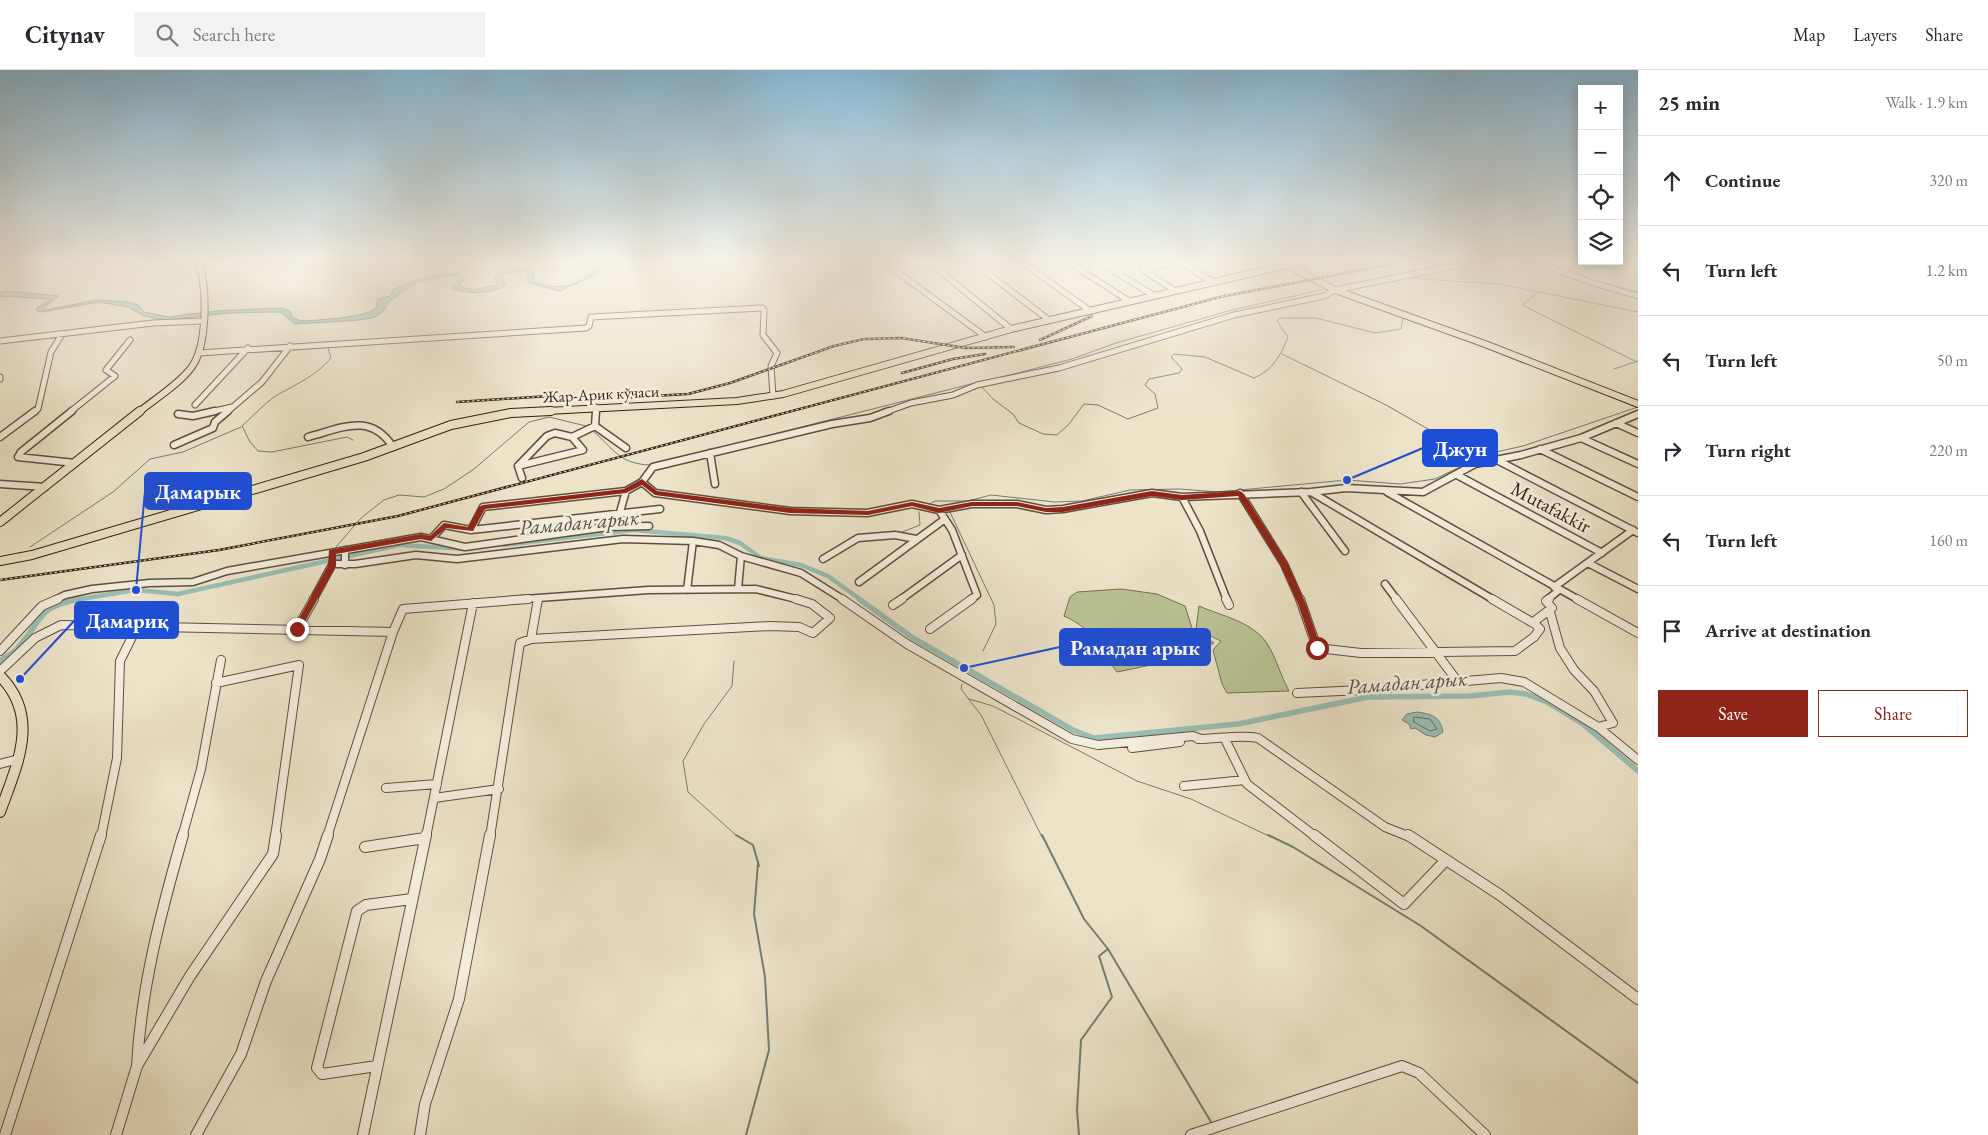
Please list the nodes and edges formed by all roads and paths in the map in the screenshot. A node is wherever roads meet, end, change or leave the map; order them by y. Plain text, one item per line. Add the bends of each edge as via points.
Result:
1 (202, 313) edge
2 (673, 313) edge
3 (763, 313) edge
4 (954, 313) edge
5 (991, 313) edge
6 (1039, 313) edge
7 (1078, 313) edge
8 (1245, 313) edge
9 (1398, 313) edge
10 (202, 317) junction
11 (1049, 320) junction
12 (1011, 329) junction
13 (62, 334) junction
14 (986, 336) junction
15 (130, 340) dead end
16 (0, 341) edge
17 (290, 346) junction
18 (248, 348) junction
19 (199, 353) junction
20 (773, 396) junction
21 (1638, 404) edge
22 (195, 405) dead end
23 (233, 407) junction
24 (596, 407) junction
25 (178, 414) dead end
26 (1638, 414) edge
27 (1616, 423) junction
28 (595, 426) junction
29 (1638, 433) edge
30 (0, 437) edge
31 (308, 437) dead end
32 (572, 437) junction
33 (1581, 438) junction
34 (174, 445) dead end
35 (393, 447) junction
36 (626, 448) dead end
37 (1540, 449) junction
38 (710, 453) junction
39 (1494, 459) junction
40 (75, 463) junction
41 (1638, 464) edge
42 (518, 466) junction
43 (1457, 475) junction
44 (522, 478) dead end
45 (642, 482) junction
46 (0, 484) edge
47 (714, 484) dead end
48 (45, 487) junction
49 (626, 491) junction
50 (1384, 491) junction
51 (1301, 492) junction
52 (1311, 492) junction
53 (1240, 494) junction
54 (1638, 497) edge
55 (1182, 498) junction
56 (660, 510) dead end
57 (939, 510) junction
58 (620, 512) junction
59 (945, 519) junction
60 (0, 522) edge
61 (649, 526) dead end
62 (471, 530) junction
63 (1636, 532) edge
64 (431, 539) junction
65 (916, 539) junction
66 (693, 541) junction
67 (345, 550) junction
68 (1344, 551) dead end
69 (332, 552) junction
70 (1602, 553) junction
71 (962, 555) junction
72 (741, 556) junction
73 (823, 558) dead end
74 (0, 561) edge
75 (1588, 563) junction
76 (345, 565) junction
77 (332, 566) junction
78 (859, 582) dead end
79 (1385, 584) dead end
80 (1557, 588) junction
81 (738, 589) junction
82 (1638, 589) edge
83 (688, 590) junction
84 (538, 598) junction
85 (472, 603) junction
86 (893, 605) dead end
87 (1229, 606) dead end
88 (1550, 612) junction
89 (1535, 624) junction
90 (137, 627) junction
91 (297, 629) junction
92 (930, 629) dead end
93 (393, 632) junction
94 (1638, 633) edge
95 (531, 639) junction
96 (1435, 650) junction
97 (0, 651) edge
98 (221, 660) dead end
99 (0, 671) edge
100 (0, 676) edge
101 (1458, 682) junction
102 (216, 683) junction
103 (1297, 693) dead end
104 (1598, 727) junction
105 (1201, 739) junction
106 (1226, 739) junction
107 (1132, 748) dead end
108 (19, 759) junction
109 (1638, 760) edge
110 (0, 764) edge
111 (1245, 780) junction
112 (437, 784) junction
113 (1184, 786) dead end
114 (386, 788) dead end
115 (499, 789) junction
116 (434, 798) junction
117 (0, 812) edge
118 (425, 838) junction
119 (365, 847) dead end
120 (1446, 860) junction
121 (412, 899) junction
122 (1638, 999) edge
123 (137, 1066) junction
124 (377, 1066) junction
125 (5, 1135) edge
126 (116, 1135) edge
127 (196, 1135) edge
128 (362, 1135) edge
129 (420, 1135) edge
130 (1191, 1135) edge
131 (1485, 1135) edge

1 - 10 main road
2 - 17 street via 592,317 586,328
3 - 20 street via 765,327 762,335 777,353 771,366
4 - 14 street
5 - 12 street
6 - 11 street
7 - 11 main road, Жар-Арик кўчаси
8 - 38 street via 1059,368 911,403 870,418
9 - 21 main road
10 - 13 street
10 - 19 main road
11 - 12 main road, Жар-Арик кўчаси
12 - 14 main road, Жар-Арик кўчаси
13 - 16 street
13 - 30 street via 51,352 38,409
14 - 20 main road, Жар-Арик кўчаси
15 - 40 street via 106,370 115,376 18,457
17 - 18 street
17 - 23 street via 262,382
18 - 19 street
18 - 22 street
19 - 40 main road via 184,376
20 - 24 main road, Жар-Арик кўчаси via 737,401
23 - 25 street via 193,416
23 - 34 street via 215,422 213,428
24 - 28 street
24 - 35 main road, Жар-Арик кўчаси via 511,412 440,428
26 - 27 street
27 - 29 street
27 - 33 street
28 - 32 street
28 - 36 street
31 - 35 street via 363,426 376,428
32 - 42 street via 555,433 547,436
32 - 42 street via 582,450
33 - 37 street
33 - 41 street
35 - 74 main road, Жар-Арик кўчаси via 51,550
37 - 39 street
37 - 54 street
38 - 45 street via 653,466
38 - 47 street
39 - 43 street via 1475,464
39 - 63 street
40 - 48 main road
42 - 44 street
43 - 50 street via 1423,492
43 - 70 street, Mutafakkir
45 - 49 street
45 - 57 street via 655,492 790,511 868,513 912,504
46 - 48 street
48 - 60 main road
49 - 58 street
49 - 62 street via 483,507
50 - 52 street via 1346,488
50 - 80 street
51 - 52 street
51 - 53 street
51 - 68 street
52 - 89 street
53 - 55 street
53 - 96 street via 1284,564 1317,648 1361,652
55 - 57 street via 1152,493 1063,510 1017,504 981,504
55 - 87 street via 1200,531
56 - 58 street
57 - 59 street
58 - 62 street
59 - 65 street
59 - 71 street
61 - 64 street via 608,527 465,547
62 - 64 street via 444,526
63 - 70 street
64 - 67 street via 421,537
65 - 73 street via 895,535 858,538
65 - 78 street
66 - 72 street via 718,545
66 - 76 street via 623,539 457,559 405,554
66 - 83 street
67 - 69 street
67 - 76 street
69 - 77 street
69 - 97 street via 227,571 193,582 122,586 65,595 42,606
70 - 75 street
71 - 86 street
71 - 92 street via 977,595
72 - 81 street
72 - 105 street via 802,573 907,644 1072,739 1098,745 1193,736
75 - 80 street
75 - 82 street
76 - 77 street
77 - 91 street
79 - 96 street
80 - 88 street via 1546,601 1552,608
80 - 94 street
81 - 83 street
81 - 95 street via 789,596 812,604 831,617 813,632 799,627 770,626
83 - 84 street
84 - 85 street
84 - 95 street
85 - 93 street via 403,609
85 - 112 street
88 - 89 street
88 - 104 street via 1560,648 1574,670 1594,691 1613,723
89 - 96 street via 1540,630 1515,651
90 - 91 street
90 - 99 street via 50,628 33,638
90 - 125 street via 120,661 117,758 105,824
91 - 93 street
93 - 127 street via 320,859 266,981 241,1054
95 - 115 street via 520,642
96 - 101 street
98 - 102 street
100 - 108 main road via 15,693 22,710
101 - 103 street
101 - 104 street via 1501,678 1524,682
102 - 123 street via 198,780 148,972
102 - 123 street via 299,665 272,854 190,976
104 - 109 street
105 - 106 street
105 - 107 street
106 - 111 street
106 - 120 street via 1246,735 1258,738 1385,827 1409,836
108 - 110 street
108 - 117 main road
111 - 113 street
111 - 120 street via 1404,904
112 - 114 street
112 - 116 street
115 - 116 street
115 - 129 street via 460,999 440,1052
116 - 118 street
118 - 119 street
118 - 121 street
120 - 122 street via 1500,895
121 - 124 street
121 - 124 street via 366,905 357,911 317,1068 322,1074
123 - 126 street
124 - 128 street
130 - 131 street via 1402,1066 1419,1073

